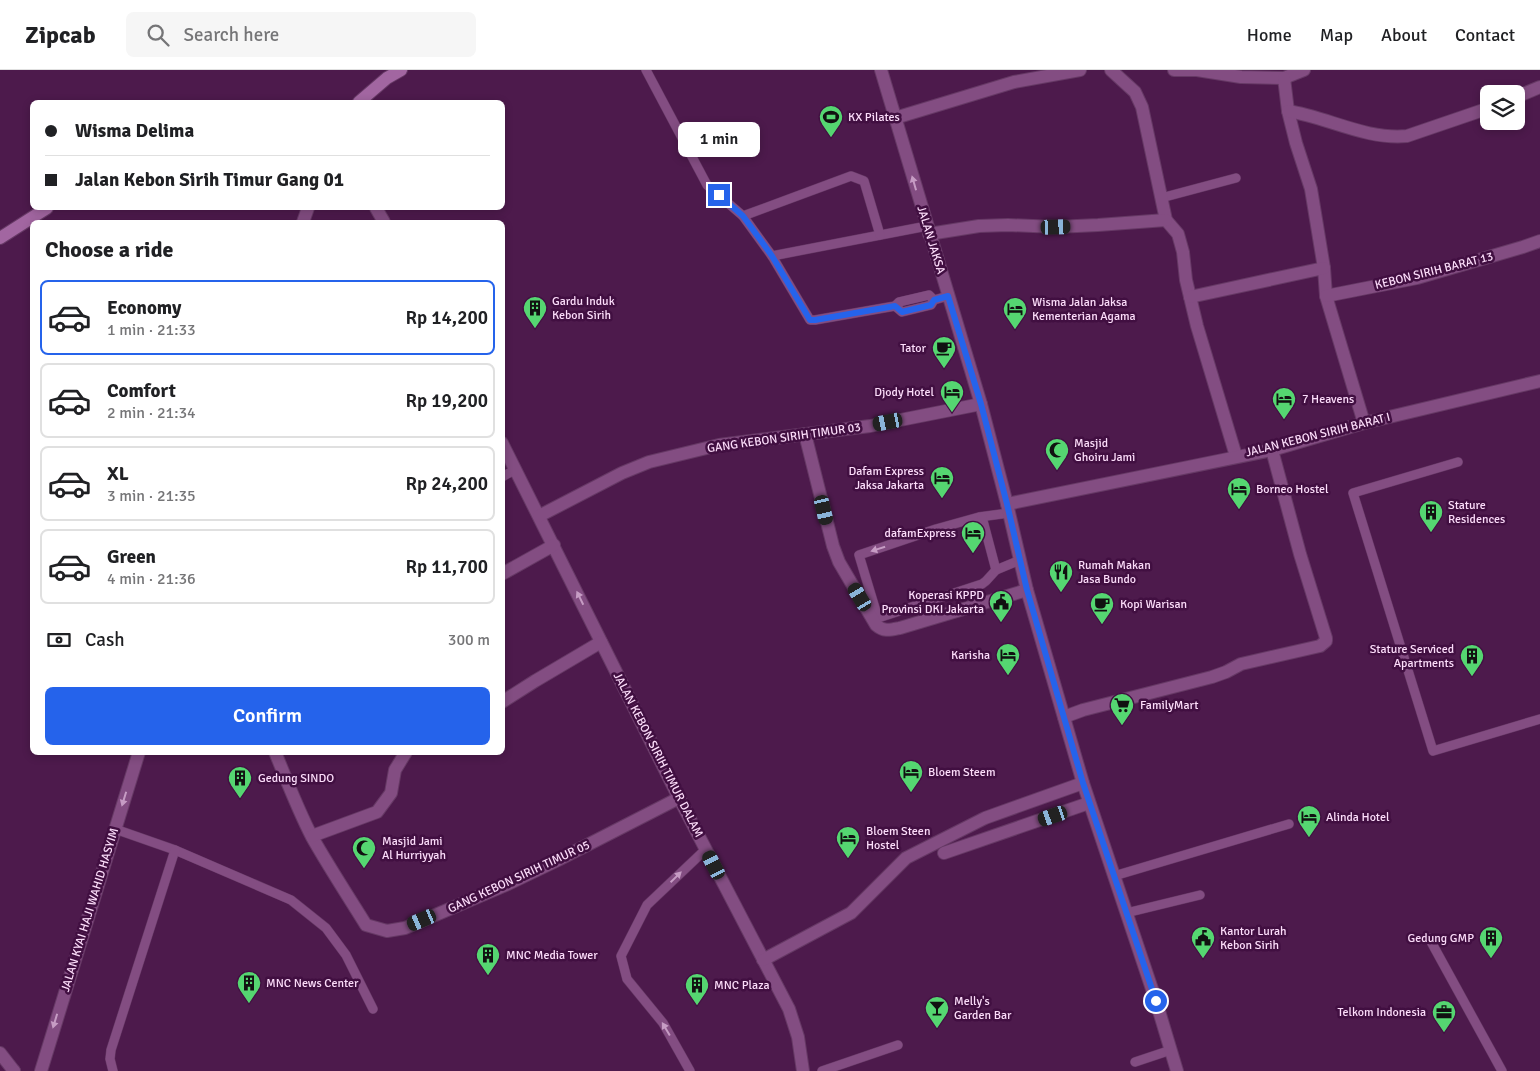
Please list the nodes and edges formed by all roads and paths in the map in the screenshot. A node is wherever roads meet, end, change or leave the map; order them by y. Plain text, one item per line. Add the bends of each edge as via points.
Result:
1 (401, 70) edge
2 (646, 70) edge
3 (881, 70) edge
4 (1080, 70) edge
5 (1111, 70) edge
6 (1174, 70) edge
7 (1304, 70) edge
8 (385, 74) edge
9 (1284, 78) junction
10 (1540, 87) edge
11 (1525, 93) edge
12 (361, 100) edge
13 (1288, 111) junction
14 (1480, 111) edge
15 (895, 118) junction
16 (1236, 178) dead end
17 (1162, 198) junction
18 (44, 210) edge
19 (743, 216) junction
20 (1166, 220) junction
21 (928, 230) junction
22 (880, 235) junction
23 (0, 238) edge
24 (1540, 241) edge
25 (772, 256) junction
26 (1324, 268) junction
27 (948, 296) junction
28 (1326, 296) junction
29 (1190, 297) junction
30 (1540, 381) edge
31 (981, 404) junction
32 (1364, 423) junction
33 (805, 434) junction
34 (505, 449) edge
35 (1273, 452) junction
36 (1236, 456) junction
37 (1458, 462) dead end
38 (516, 469) junction
39 (505, 475) edge
40 (1008, 508) junction
41 (538, 516) junction
42 (982, 517) junction
43 (554, 545) junction
44 (1020, 560) junction
45 (996, 570) junction
46 (505, 572) edge
47 (1027, 590) junction
48 (601, 642) junction
49 (505, 700) edge
50 (1064, 717) junction
51 (1540, 718) edge
52 (138, 755) edge
53 (276, 755) edge
54 (404, 755) edge
55 (1083, 783) junction
56 (679, 798) junction
57 (1089, 803) junction
58 (1289, 824) dead end
59 (115, 829) junction
60 (312, 836) junction
61 (706, 849) junction
62 (175, 850) junction
63 (944, 854) dead end
64 (1114, 876) junction
65 (1200, 895) dead end
66 (1126, 913) junction
67 (1429, 938) dead end
68 (763, 960) junction
69 (373, 1009) dead end
70 (898, 1045) dead end
71 (1171, 1050) junction
72 (0, 1053) edge
73 (1135, 1062) dead end
74 (40, 1070) edge
75 (14, 1071) edge
76 (113, 1071) edge
77 (690, 1071) edge
78 (803, 1071) edge
79 (822, 1071) edge
80 (1177, 1071) edge
81 (1502, 1071) edge

1 - 8 main road
2 - 19 lane via 707,185
3 - 15 street, JALAN JAKSA
4 - 15 street via 1014,82
5 - 17 street via 1135,92 1142,107
6 - 9 street
7 - 9 street
8 - 12 main road
9 - 13 street
10 - 11 street
13 - 14 street via 1394,137 1407,136
13 - 26 street via 1311,189
21 -> 15 street, JALAN JAKSA
16 - 17 lane
17 - 20 street
18 - 23 main road
19 - 22 lane via 851,176 864,181
19 - 25 lane
20 - 21 street via 1064,227 1008,224
20 - 29 street via 1178,234
21 - 22 lane
21 - 27 street, JALAN JAKSA
22 - 25 lane
24 - 28 street, KEBON SIRIH BARAT 13 via 1417,278
25 - 27 lane via 810,320 895,306 902,312 931,305 934,300
26 - 28 street
26 - 29 street
27 - 31 street, JALAN JAKSA
28 - 32 street
29 - 36 street
30 - 32 street, JALAN KEBON SIRIH BARAT I
31 - 33 street, GANG KEBON SIRIH TIMUR 03 via 870,426
31 - 40 street, JALAN JAKSA
32 - 35 street, JALAN KEBON SIRIH BARAT I
33 - 41 street, GANG KEBON SIRIH TIMUR 03 via 719,444 649,462
33 - 47 street via 838,562 882,630 900,628
34 - 38 street, JALAN KEBON SIRIH TIMUR DALAM
35 - 36 street, JALAN KEBON SIRIH BARAT I
35 - 50 street via 1326,638 1324,643 1241,664 1212,677
36 - 40 street, JALAN KEBON SIRIH BARAT I
37 - 51 lane via 1354,494 1433,751
38 - 39 lane
38 - 41 street, JALAN KEBON SIRIH TIMUR DALAM
40 - 42 lane
40 - 44 street, JALAN JAKSA
41 - 43 street, JALAN KEBON SIRIH TIMUR DALAM
42 - 45 lane
42 -> 45 lane via 859,555 862,567 878,618 982,584
43 - 46 street
48 -> 43 street, JALAN KEBON SIRIH TIMUR DALAM
44 - 45 lane
44 - 47 street, JALAN JAKSA
47 - 50 street, JALAN JAKSA
48 - 49 street
48 - 56 street, JALAN KEBON SIRIH TIMUR DALAM
50 - 55 street, JALAN JAKSA
52 -> 59 street, JALAN KYAI HAJI WAHID HASYIM
53 - 60 street, GANG KEBON SIRIH TIMUR 05
54 - 60 street via 395,770 392,793 377,812
55 - 57 street, JALAN JAKSA
55 - 68 street via 985,818 906,858 851,913
56 - 60 street, GANG KEBON SIRIH TIMUR 05 via 508,884 405,928 387,931 366,925
56 - 61 street, JALAN KEBON SIRIH TIMUR DALAM
57 - 63 street
57 - 64 street, JALAN JAKSA
58 - 64 lane
59 - 62 lane
59 -> 74 street, JALAN KYAI HAJI WAHID HASYIM
61 - 68 street, JALAN KEBON SIRIH TIMUR DALAM
77 -> 61 lane via 663,1023 627,979 621,956 647,906
62 - 69 lane via 291,900 326,928 346,954
62 - 76 lane via 111,1050
64 - 66 street, JALAN JAKSA
65 - 66 lane
66 - 71 street, JALAN JAKSA
67 - 81 lane
68 - 78 street, JALAN KEBON SIRIH TIMUR DALAM via 789,1010 798,1037
70 - 79 lane
71 - 73 lane
71 - 80 street, JALAN JAKSA
72 - 75 street

